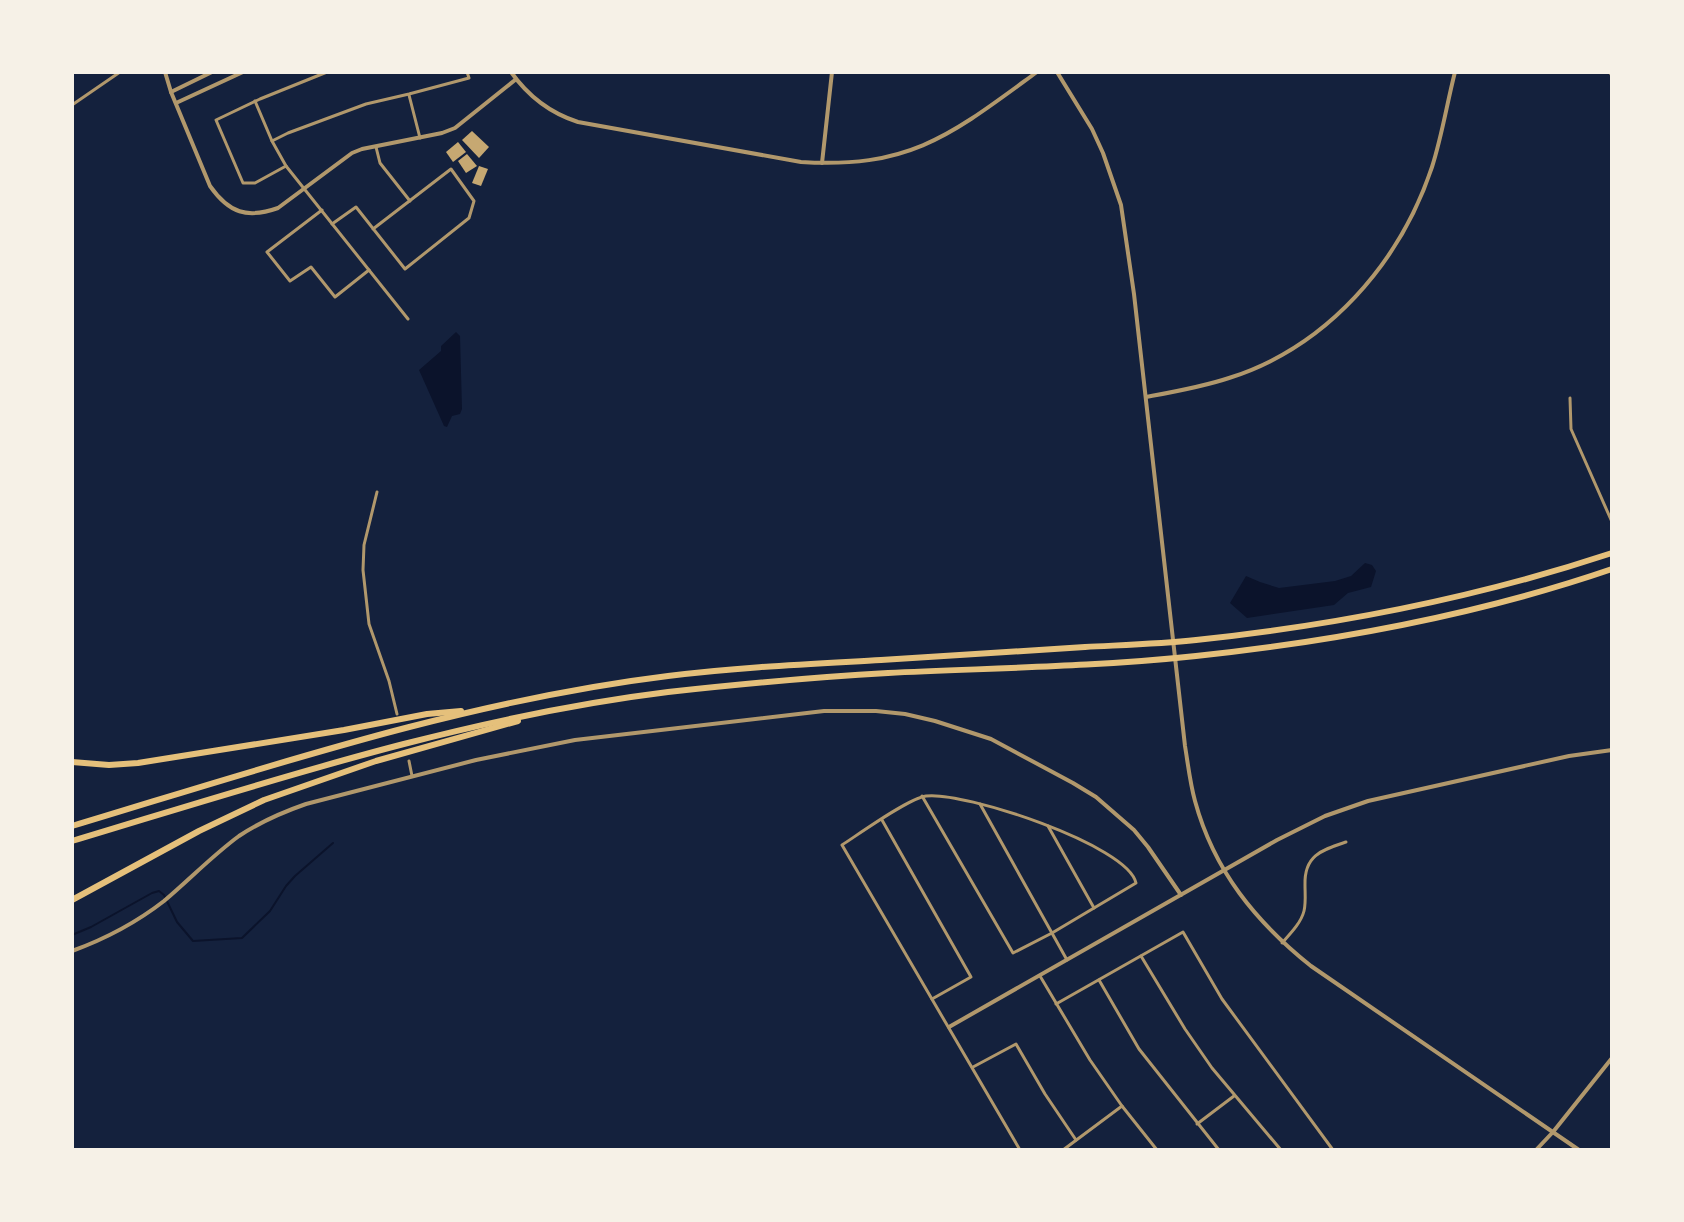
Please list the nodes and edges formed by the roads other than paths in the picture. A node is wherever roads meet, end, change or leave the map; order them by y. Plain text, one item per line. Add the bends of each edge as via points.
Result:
1 (120, 72) edge
2 (165, 72) edge
3 (212, 72) edge
4 (243, 72) edge
5 (327, 72) edge
6 (467, 72) edge
7 (511, 72) edge
8 (832, 72) edge
9 (1037, 72) edge
10 (1057, 72) edge
11 (1455, 72) edge
12 (516, 79) junction
13 (171, 92) junction
14 (409, 94) junction
15 (255, 101) junction
16 (176, 103) junction
17 (72, 105) edge
18 (420, 138) junction
19 (272, 141) junction
20 (376, 146) junction
21 (822, 163) junction
22 (286, 166) junction
23 (304, 188) junction
24 (410, 201) junction
25 (322, 210) junction
26 (332, 224) junction
27 (373, 229) junction
28 (369, 270) junction
29 (408, 319) dead end
30 (1146, 397) junction
31 (1570, 398) dead end
32 (377, 492) dead end
33 (1612, 522) edge
34 (1612, 553) edge
35 (1612, 569) edge
36 (568, 708) junction
37 (476, 710) junction
38 (397, 714) dead end
39 (1612, 750) edge
40 (409, 761) dead end
41 (72, 762) edge
42 (412, 776) junction
43 (922, 796) junction
44 (980, 804) junction
45 (882, 820) junction
46 (72, 826) edge
47 (1048, 826) junction
48 (72, 841) edge
49 (1346, 842) dead end
50 (1224, 870) junction
51 (1181, 895) junction
52 (72, 900) edge
53 (1094, 908) junction
54 (1052, 933) junction
55 (1282, 943) junction
56 (72, 951) edge
57 (1141, 956) junction
58 (1067, 960) junction
59 (1040, 976) junction
60 (1099, 980) junction
61 (932, 999) junction
62 (1056, 1004) junction
63 (949, 1027) junction
64 (1612, 1058) edge
65 (973, 1067) junction
66 (1234, 1096) junction
67 (1122, 1106) junction
68 (1197, 1124) junction
69 (1553, 1132) junction
70 (1076, 1140) junction
71 (1020, 1150) edge
72 (1063, 1150) edge
73 (1157, 1150) edge
74 (1219, 1150) edge
75 (1281, 1150) edge
76 (1333, 1150) edge
77 (1536, 1150) edge
78 (1579, 1150) edge

1 - 17 street
2 - 13 street
3 - 13 street
4 - 16 street
5 - 15 street
6 - 14 street via 469,78
7 - 12 street
8 - 21 street
9 - 21 street via 971,120 920,148 872,161
10 - 30 street via 1103,151 1121,205
11 - 30 street via 1432,166 1413,212 1361,292 1306,340 1258,367
12 - 18 street via 455,128
12 - 21 street via 539,102 578,122
13 - 16 street
14 - 18 street
14 - 19 street via 366,104
15 - 19 street
15 - 22 street via 216,120 243,183 255,183
16 - 23 street via 210,186 233,209 264,213
18 - 20 street
19 - 22 street
20 - 23 street via 352,153
20 - 24 street via 380,163
22 - 23 street
23 - 25 street
24 - 27 street
24 - 27 street via 451,169 474,201 469,218 405,269
25 - 26 street
25 - 28 street via 267,252 290,281 311,267 335,297
26 - 27 street via 356,207
26 - 28 street
28 - 29 street
30 - 50 street via 1185,746 1195,800
31 - 33 street via 1571,429
32 - 38 street via 363,570 369,624
34 - 37 highway via 1444,601 1292,628 1192,640 673,676
35 - 36 highway via 1442,616 1293,644 1130,661 764,682
36 - 48 highway via 372,751
36 - 52 highway via 376,761 264,800
37 - 41 highway via 138,763
37 - 46 highway
39 - 50 street via 1368,801 1309,823
40 - 42 street
42 - 51 street via 621,734 824,711 905,714 991,739 1096,797 1134,830
42 - 56 street via 282,813 238,837 133,922
43 - 44 street
43 - 45 street
43 - 54 street via 1013,953
44 - 47 street
44 - 54 street
45 - 61 street via 971,977
45 - 61 street via 842,845
47 - 53 street
47 - 53 street via 1100,849 1135,877 1136,883
49 - 55 street via 1315,855 1308,865 1304,911
50 - 51 street
50 - 55 street
51 - 58 street
53 - 54 street
54 - 58 street
55 - 69 street
57 - 60 street
57 - 66 street
57 - 76 street via 1183,932 1222,999
58 - 59 street
59 - 62 street
59 - 63 street
60 - 62 street
60 - 68 street via 1139,1049
61 - 63 street
62 - 67 street
63 - 65 street
64 - 69 street
65 - 70 street via 1016,1044
65 - 71 street
66 - 68 street
66 - 75 street
67 - 70 street
67 - 73 street
68 - 74 street
69 - 77 street
69 - 78 street
70 - 72 street

